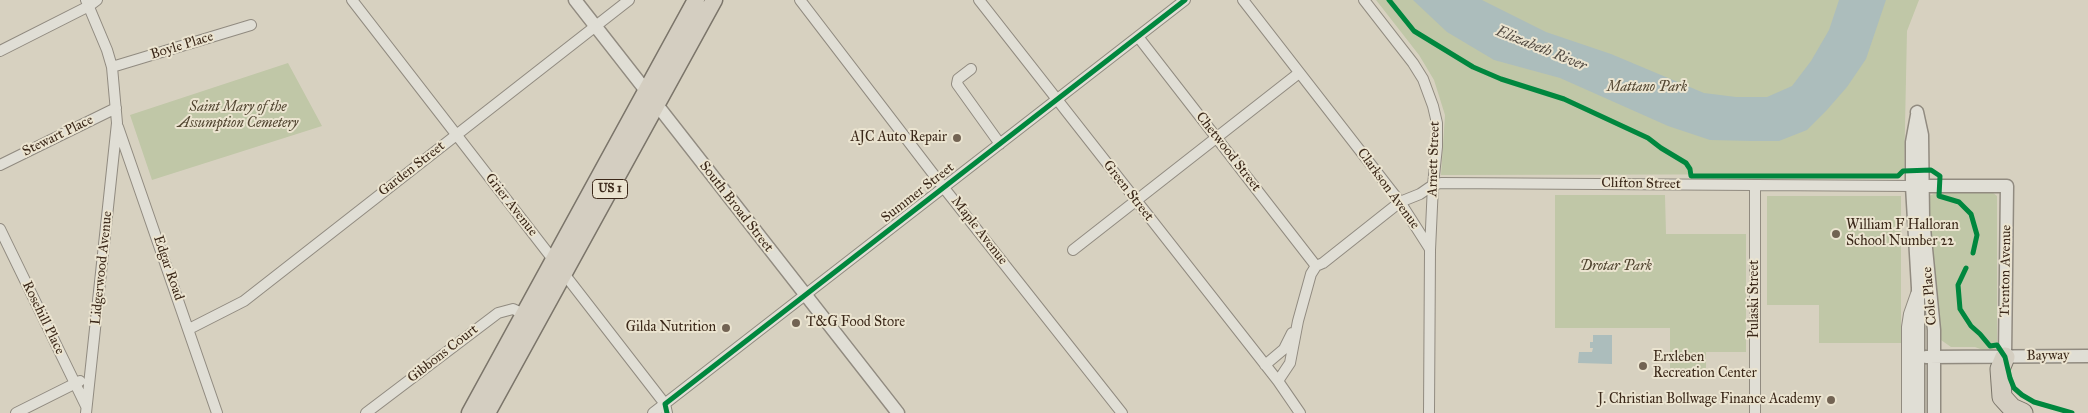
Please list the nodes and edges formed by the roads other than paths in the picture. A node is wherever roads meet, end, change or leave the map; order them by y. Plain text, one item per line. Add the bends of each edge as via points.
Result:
1 (352, 0) edge
2 (575, 0) edge
3 (629, 0) edge
4 (696, 0) edge
5 (714, 0) edge
6 (800, 0) edge
7 (979, 0) edge
8 (1185, 0) edge
9 (1243, 0) edge
10 (1364, 0) edge
11 (91, 2) edge
12 (252, 25) dead end
13 (595, 26) junction
14 (1139, 38) junction
15 (0, 51) edge
16 (112, 67) junction
17 (971, 69) dead end
18 (1299, 73) junction
19 (652, 98) junction
20 (1057, 100) junction
21 (116, 108) junction
22 (117, 123) junction
23 (456, 134) junction
24 (1216, 138) junction
25 (1000, 144) junction
26 (0, 165) edge
27 (1433, 185) junction
28 (1754, 185) junction
29 (1917, 186) junction
30 (2007, 186) joint
31 (944, 188) junction
32 (1136, 201) junction
33 (1400, 202) junction
34 (0, 229) edge
35 (1073, 250) dead end
36 (1430, 250) junction
37 (554, 260) junction
38 (1316, 266) junction
39 (564, 273) junction
40 (1918, 288) junction
41 (806, 296) junction
42 (524, 314) junction
43 (1298, 320) junction
44 (189, 328) junction
45 (2088, 356) edge
46 (1918, 357) junction
47 (1934, 357) junction
48 (2006, 357) junction
49 (1265, 365) junction
50 (90, 376) junction
51 (1278, 381) junction
52 (76, 384) junction
53 (666, 408) edge
54 (86, 410) edge
55 (16, 413) edge
56 (217, 413) edge
57 (366, 413) edge
58 (470, 413) edge
59 (487, 413) edge
60 (653, 413) edge
61 (898, 413) edge
62 (1122, 413) edge
63 (1300, 413) edge
64 (1429, 413) edge
65 (1755, 413) edge
66 (1907, 413) edge
67 (1918, 413) edge
68 (1934, 413) edge
69 (2023, 413) edge

1 - 23 street, Grier Avenue
2 - 13 street, South Broad Street
3 - 13 street, Garden Street
4 - 19 highway, US 1
5 - 19 highway, US 1
6 - 31 street, Maple Avenue
7 - 20 street, Green Street
8 - 14 street, Summer Street
9 - 18 street, Clarkson Avenue
10 - 27 street, Arnett Street via 1413,63 1429,94 1436,123
11 - 15 street
11 - 16 street
12 - 16 street, Boyle Place
13 - 19 street, South Broad Street
13 - 23 street, Garden Street
14 - 20 street, Summer Street
14 - 24 street, Chetwood Street
16 - 21 street
17 - 25 street via 958,79 957,84
18 - 24 street
18 - 33 street, Clarkson Avenue
19 - 37 highway, US 1
19 - 39 highway, US 1
19 - 41 street, South Broad Street
20 - 25 street, Summer Street
20 - 32 street, Green Street
21 - 22 street
21 - 26 street, Stewart Place
22 - 44 street, Edgar Road
22 - 50 street, Lidgerwood Avenue
23 - 37 street, Grier Avenue
23 - 44 street, Garden Street via 244,301
24 - 32 street
24 - 38 street, Chetwood Street
25 - 31 street, Summer Street
27 - 28 street, Clifton Street
27 - 33 street, Clifton Street
27 - 36 street, Arnett Street
28 - 29 street, Clifton Street
28 - 65 street, Pulaski Street
29 - 30 street, Clifton Street
29 - 40 street, Cole Place
29 - 47 street, Cole Place via 1932,304
30 - 48 street, Trenton Avenue
31 - 41 street, Summer Street
31 - 62 street, Maple Avenue
32 - 35 street
32 - 49 street, Green Street
33 - 36 street, Clarkson Avenue
33 - 38 street, Clifton Street
34 - 52 street, Rosehill Place
36 - 64 street
37 - 39 street, Grier Avenue
37 - 42 highway, US 1
38 - 43 street
39 - 53 street, Grier Avenue
39 - 59 highway, US 1
40 - 46 street, Cole Place
40 - 66 street, Cole Place via 1908,319
41 - 53 street, Summer Street
41 - 61 street, South Broad Street
42 - 57 street, Gibbons Court via 513,310 498,313
42 - 58 highway, US 1
43 - 49 street via 1284,349
43 - 51 street via 1290,363
44 - 56 street, Edgar Road
45 - 48 street, Bayway
46 - 47 street, Bayway
46 - 67 street, Cole Place
47 - 48 street, Bayway
47 - 68 street, Cole Place
48 - 69 highway via 2000,369 2002,397 2012,408
49 - 51 street, Green Street
50 - 52 street
50 - 54 street, Lidgerwood Avenue
51 - 63 street, Green Street
52 - 54 street, Rosehill Place
52 - 55 street
53 - 60 street, Summer Street

